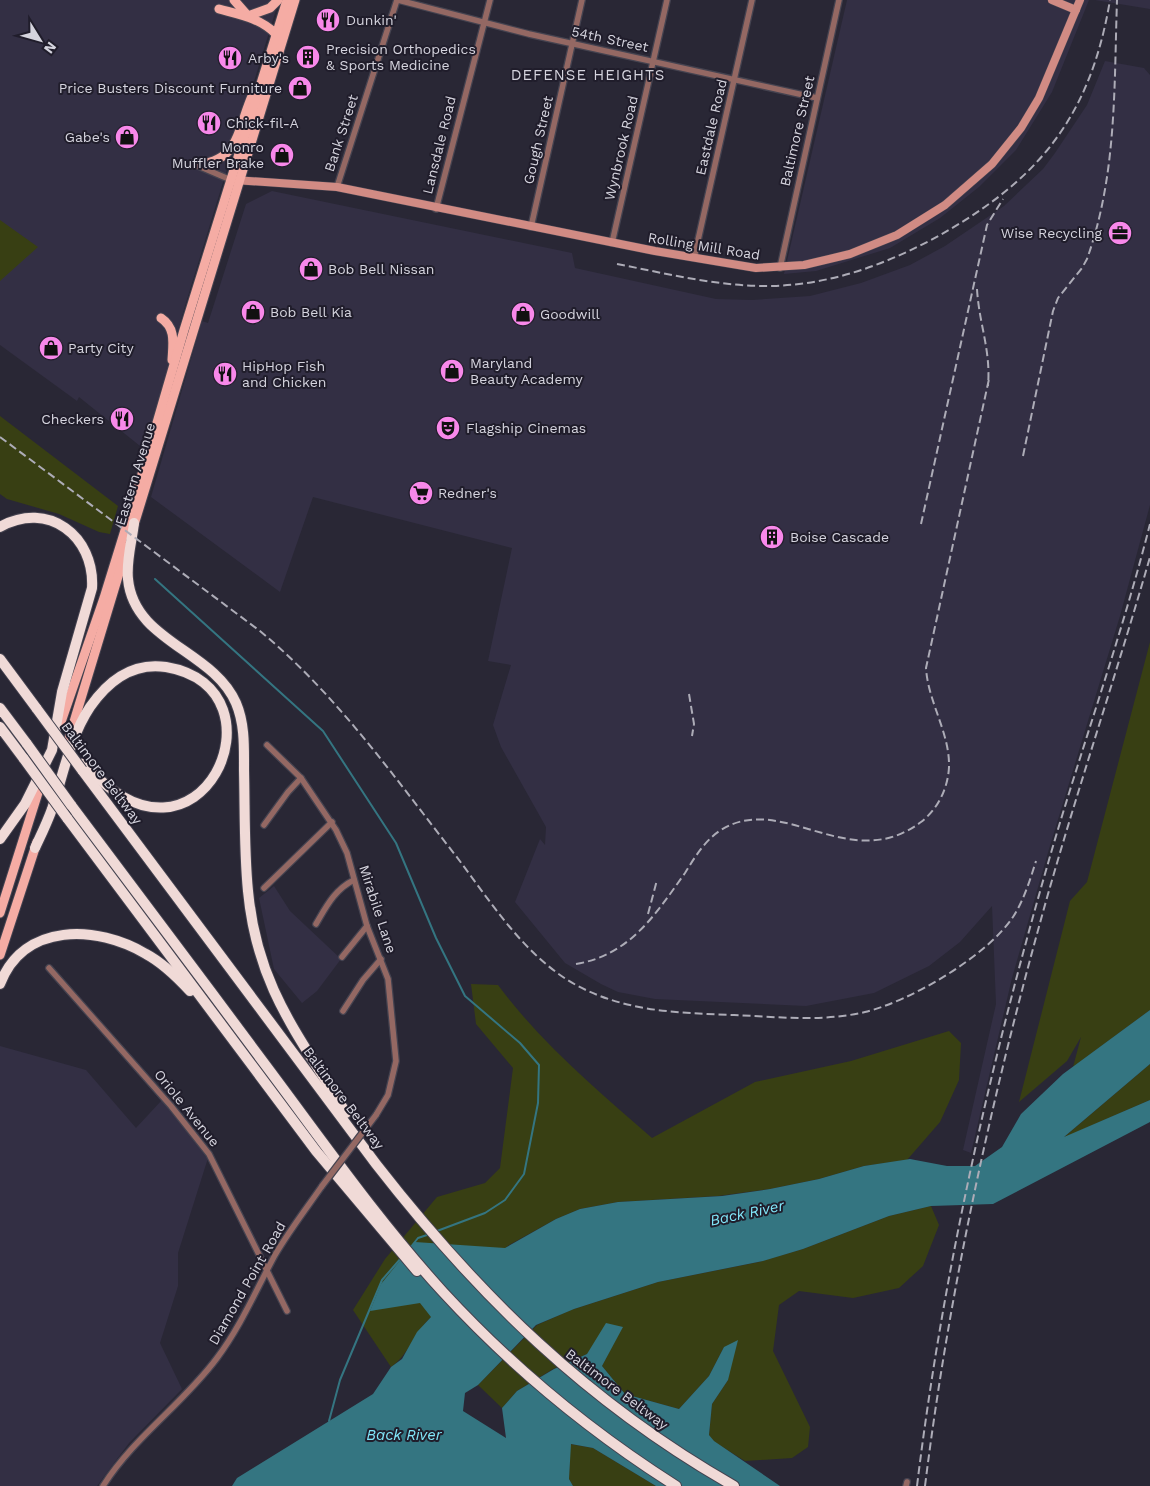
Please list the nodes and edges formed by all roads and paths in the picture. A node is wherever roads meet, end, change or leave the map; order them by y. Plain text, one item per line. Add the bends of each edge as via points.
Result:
1 (234, 0) edge
2 (278, 0) edge
3 (286, 0) edge
4 (295, 0) edge
5 (398, 0) edge
6 (490, 0) edge
7 (582, 0) edge
8 (667, 0) edge
9 (752, 0) edge
10 (839, 0) edge
11 (1052, 0) edge
12 (1080, 0) edge
13 (219, 9) dead end
14 (1076, 10) junction
15 (248, 16) junction
16 (484, 23) junction
17 (276, 34) junction
18 (573, 44) junction
19 (276, 59) junction
20 (653, 61) junction
21 (266, 67) junction
22 (735, 80) junction
23 (817, 98) junction
24 (192, 164) joint
25 (235, 180) junction
26 (337, 187) junction
27 (436, 209) junction
28 (532, 227) junction
29 (612, 243) junction
30 (694, 258) junction
31 (780, 268) junction
32 (161, 318) dead end
33 (170, 379) junction
34 (134, 523) junction
35 (0, 527) edge
36 (1, 660) edge
37 (0, 708) edge
38 (0, 727) edge
39 (0, 738) edge
40 (267, 746) dead end
41 (52, 750) junction
42 (24, 759) junction
43 (83, 766) junction
44 (301, 778) junction
45 (332, 822) junction
46 (264, 826) dead end
47 (0, 839) edge
48 (36, 848) junction
49 (354, 880) junction
50 (264, 888) dead end
51 (0, 913) edge
52 (316, 924) dead end
53 (367, 926) junction
54 (0, 955) edge
55 (342, 957) dead end
56 (381, 960) junction
57 (49, 968) dead end
58 (0, 984) edge
59 (343, 1011) dead end
60 (246, 1057) junction
61 (382, 1105) joint
62 (376, 1164) junction
63 (390, 1235) junction
64 (267, 1272) junction
65 (287, 1312) dead end
66 (103, 1486) edge
67 (676, 1486) edge
68 (734, 1486) edge

1 - 15 main road
2 - 15 main road via 270,8
3 - 17 main road, Eastern Avenue
4 - 19 main road, Eastern Avenue
5 - 16 street, 54th Street
5 - 26 street, Bank Street
6 - 16 street, Lansdale Road
7 - 18 street, Gough Street
8 - 20 street, Wynbrook Road
9 - 22 street, Eastdale Road
10 - 23 street, Baltimore Street
11 - 14 street
12 - 14 street, Rolling Mill Road
13 - 15 main road
14 - 31 street, Rolling Mill Road via 1029,116 992,164 960,194 932,215 878,243 828,260
15 - 17 main road
16 - 18 street, 54th Street
16 - 27 street, Lansdale Road
17 - 19 main road
17 - 21 main road, Eastern Avenue
18 - 20 street, 54th Street
18 - 28 street, Gough Street
19 - 25 main road, Eastern Avenue
20 - 22 street, 54th Street
20 - 29 street, Wynbrook Road
21 - 24 main road via 232,146 212,163
21 - 25 main road, Eastern Avenue
22 - 23 street, 54th Street
22 - 30 street, Eastdale Road
23 - 31 street, Baltimore Street
24 - 25 street
25 - 26 street, Rolling Mill Road
25 - 33 main road, Eastern Avenue
25 - 34 main road, Eastern Avenue
26 - 27 street, Rolling Mill Road
27 - 28 street, Rolling Mill Road
28 - 29 street, Rolling Mill Road
29 - 30 street, Rolling Mill Road
30 - 31 street, Rolling Mill Road via 756,268
32 - 33 main road via 168,323 173,337
33 - 41 main road, Eastern Avenue via 104,598
34 - 48 main road, Eastern Avenue
34 - 62 highway via 128,577 136,606 153,627 222,680 239,710 244,741 249,897 253,926 268,980 289,1023
35 - 41 highway via 28,518 48,520 80,541 91,562 92,588 62,692
36 - 43 highway, Baltimore Beltway, bridge
37 - 63 highway, bridge
38 - 42 highway
39 - 42 highway
40 - 44 street, Mirabile Lane
41 - 47 highway via 25,804
41 - 51 main road, Eastern Avenue
42 - 60 highway, bridge
43 - 48 highway via 110,789 132,802 155,807 182,802 206,787 220,767 227,729 219,703 206,686 175,669 148,666 135,669 114,681 98,696 81,722
43 - 62 highway, Baltimore Beltway
44 - 45 street, Mirabile Lane
44 - 46 street
45 - 49 street, Mirabile Lane via 347,853
45 - 50 street
48 - 54 main road, Eastern Avenue
49 - 52 street via 342,886
49 - 53 street, Mirabile Lane
53 - 55 street
53 - 56 street, Mirabile Lane
56 - 59 street
56 - 61 street, Mirabile Lane via 388,979 396,1052 395,1073
57 - 64 street, Oriole Avenue via 206,1149
58 - 60 highway via 17,955 34,943 59,935 109,938 146,953 176,976
60 - 63 highway via 316,1151
61 - 64 street, Diamond Point Road, bridge via 286,1237
62 - 68 highway, Baltimore Beltway via 416,1215 496,1303 576,1377 641,1426
63 - 67 highway via 472,1323 557,1400
64 - 65 street, Oriole Avenue
64 - 66 street, Diamond Point Road via 216,1360 122,1461

